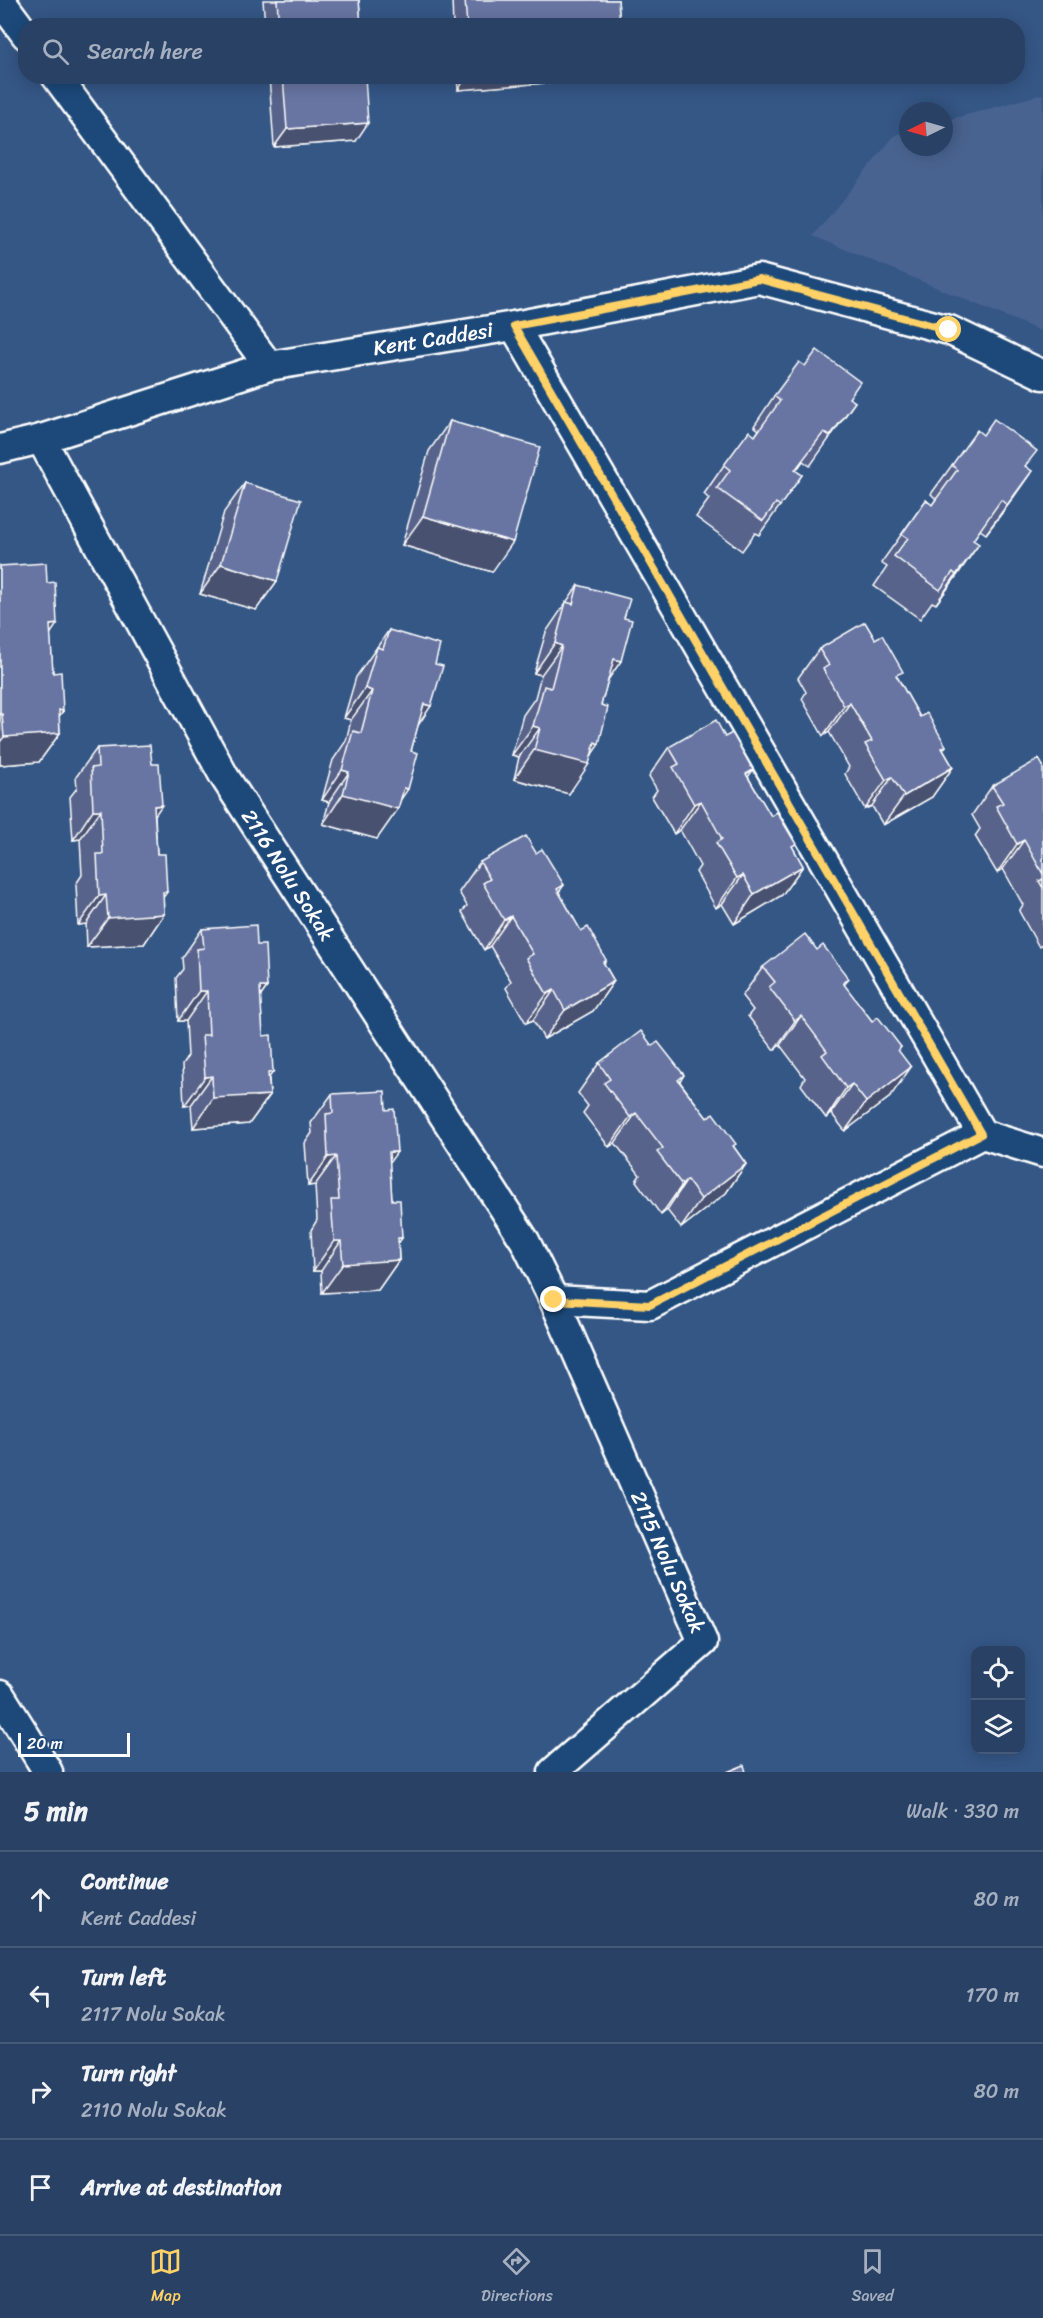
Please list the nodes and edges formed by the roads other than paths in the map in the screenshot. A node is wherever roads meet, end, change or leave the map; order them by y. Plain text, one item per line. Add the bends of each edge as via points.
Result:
1 (0, 0) edge
2 (18, 24) edge
3 (62, 84) edge
4 (514, 326) junction
5 (269, 366) junction
6 (1043, 375) edge
7 (41, 439) junction
8 (0, 449) edge
9 (981, 1134) junction
10 (1043, 1153) edge
11 (554, 1300) junction
12 (0, 1695) edge
13 (48, 1772) edge
14 (553, 1772) edge

1 - 2 street
3 - 5 street
4 - 5 street, Kent Caddesi
4 - 6 street, Kent Caddesi via 759,279 949,330
4 - 9 street
5 - 7 street, Kent Caddesi
7 - 8 street, Kent Caddesi
7 - 11 street, 2116 Nolu Sokak via 224,776 525,1241
9 - 10 street
9 - 11 street via 650,1305
11 - 14 street, 2115 Nolu Sokak via 703,1642
12 - 13 street

